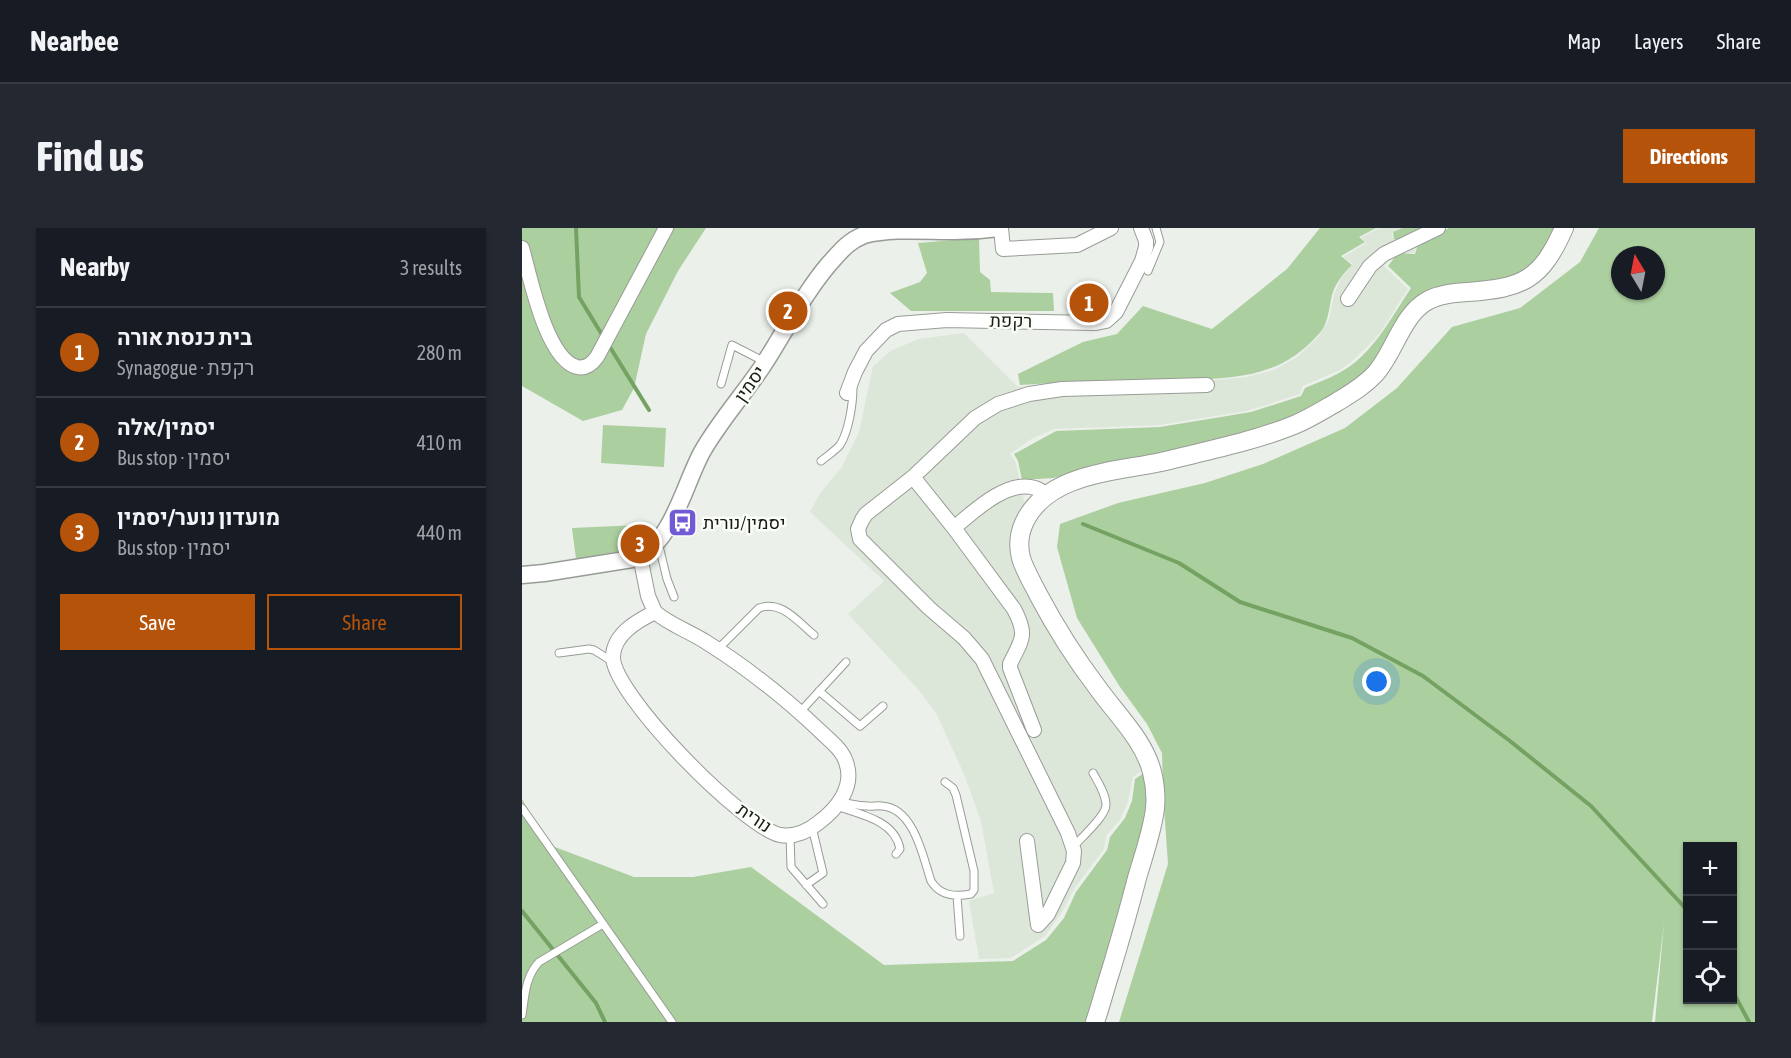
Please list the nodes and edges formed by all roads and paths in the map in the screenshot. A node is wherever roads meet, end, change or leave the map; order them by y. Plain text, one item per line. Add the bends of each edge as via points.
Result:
1 (666, 228) edge
2 (1000, 228) edge
3 (1111, 228) edge
4 (1141, 228) edge
5 (1156, 228) edge
6 (1438, 228) edge
7 (1564, 228) edge
8 (899, 229) edge
9 (522, 248) edge
10 (1148, 271) dead end
11 (1348, 299) dead end
12 (765, 362) junction
13 (853, 377) junction
14 (721, 384) dead end
15 (1207, 385) dead end
16 (847, 393) dead end
17 (821, 461) dead end
18 (913, 477) junction
19 (1047, 495) junction
20 (954, 528) junction
21 (658, 542) junction
22 (640, 556) junction
23 (522, 574) edge
24 (675, 597) dead end
25 (655, 612) junction
26 (814, 635) dead end
27 (718, 650) junction
28 (559, 654) dead end
29 (846, 662) dead end
30 (613, 663) junction
31 (819, 691) junction
32 (883, 706) dead end
33 (800, 712) junction
34 (1034, 730) dead end
35 (1093, 773) dead end
36 (945, 782) dead end
37 (837, 804) junction
38 (522, 808) edge
39 (812, 827) junction
40 (790, 835) junction
41 (1027, 841) dead end
42 (1073, 847) junction
43 (896, 854) dead end
44 (806, 885) junction
45 (957, 896) junction
46 (823, 904) dead end
47 (603, 924) junction
48 (960, 936) dead end
49 (522, 1015) edge
50 (672, 1022) edge
51 (1095, 1022) edge

1 - 9 street via 597,357 582,368 568,362 550,338
2 - 3 street via 1003,249 1077,245
2 - 8 street, יסמין
4 - 13 street, רקפת via 1145,254 1117,310 1106,321 947,320 898,324 873,342
5 - 10 lane via 1160,242
6 - 11 street via 1384,254 1370,266
7 - 19 main road via 1539,270 1518,284 1437,297 1421,305 1375,374 1297,424 1074,481
8 - 12 street, יסמין via 858,234 844,246 815,280
12 - 14 lane via 732,345
12 - 21 street, יסמין via 704,449
13 - 16 street, רקפת
13 - 17 lane via 853,401 841,443
15 - 18 street via 1062,389 1018,397 982,413
18 - 20 street
18 - 42 street via 864,517 858,529 860,538 980,656
19 - 20 street via 1030,487 1008,491 988,501
19 - 51 main road via 1028,515 1021,530 1019,547 1024,566 1072,653 1142,747 1152,770 1155,793 1155,810
20 - 34 street via 1020,621 1022,638 1010,668
21 - 22 street, יסמין
21 - 24 lane
22 - 23 street, יסמין
22 - 25 street
25 - 27 street
25 - 30 street via 622,635
26 - 27 lane via 782,608 765,606
27 - 33 street
28 - 30 lane via 589,649
29 - 31 lane
30 - 40 street, נורית via 642,711 712,785 757,824
31 - 32 lane via 860,726
31 - 33 lane
33 - 37 street via 845,758 848,780
35 - 42 lane via 1106,809
36 - 45 lane via 956,795 975,880 971,894
37 - 39 street, נורית
37 - 43 lane via 892,831 899,843
37 - 45 lane via 895,810 918,839 934,887
38 - 47 lane
39 - 40 street, נורית
39 - 44 lane via 823,873
40 - 44 lane via 791,867
41 - 42 street via 1038,925 1048,914 1072,867
44 - 46 lane
45 - 48 lane
47 - 49 lane via 531,970
47 - 50 lane

